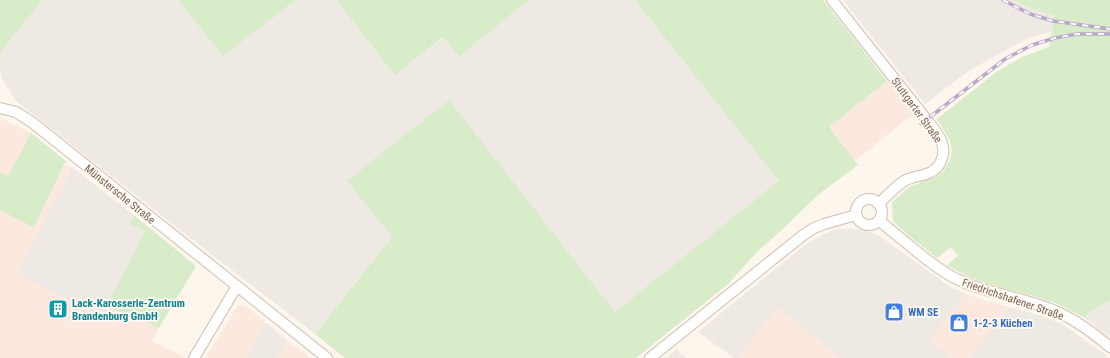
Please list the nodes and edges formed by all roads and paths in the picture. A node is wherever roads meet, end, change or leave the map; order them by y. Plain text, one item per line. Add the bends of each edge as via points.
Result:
1 (832, 0) edge
2 (0, 108) edge
3 (878, 204) junction
4 (856, 215) junction
5 (879, 220) junction
6 (237, 286) junction
7 (1110, 347) edge
8 (194, 358) edge
9 (327, 358) edge
10 (650, 358) edge

1 - 3 street, Stuttgarter Straße via 927,120 943,146 944,156 932,172 905,181
2 - 6 street, Münstersche Straße via 16,112 33,123
3 - 4 street via 871,200 863,201 857,207
3 - 5 street via 882,212
4 - 5 street via 866,225
4 - 10 street via 824,224 802,236
5 - 7 street, Friedrichshafener Straße via 954,278 1059,313 1081,324
6 - 8 street
6 - 9 street, Münstersche Straße

